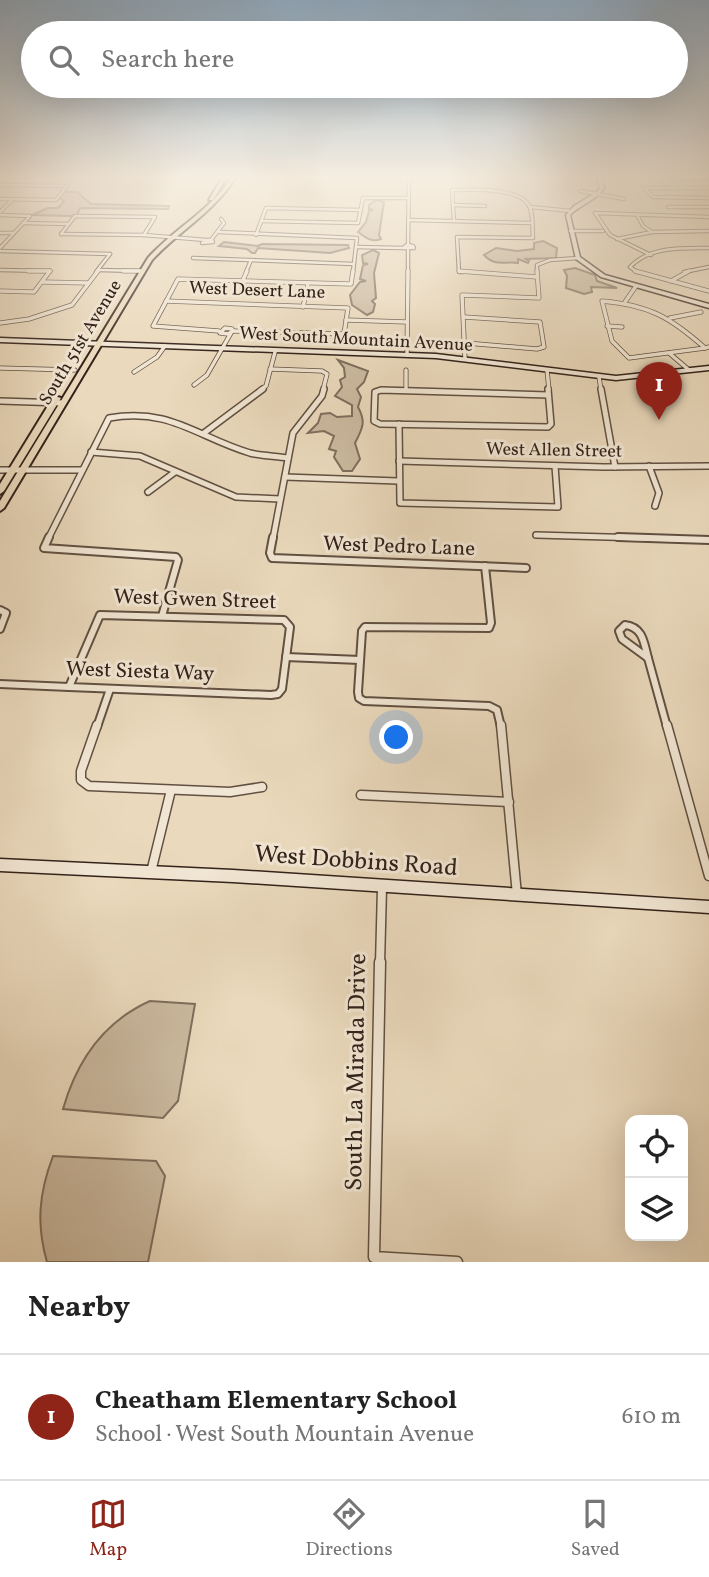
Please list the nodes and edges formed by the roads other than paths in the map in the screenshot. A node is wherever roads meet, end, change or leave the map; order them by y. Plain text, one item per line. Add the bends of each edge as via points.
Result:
1 (169, 237) joint
2 (213, 237) edge
3 (351, 237) edge
4 (408, 237) edge
5 (533, 237) edge
6 (572, 237) edge
7 (613, 237) edge
8 (628, 237) edge
9 (617, 239) junction
10 (206, 242) junction
11 (356, 247) junction
12 (408, 248) junction
13 (709, 248) edge
14 (0, 249) edge
15 (651, 254) junction
16 (578, 258) junction
17 (251, 260) junction
18 (354, 264) junction
19 (709, 267) edge
20 (0, 270) edge
21 (98, 270) junction
22 (140, 271) junction
23 (537, 277) junction
24 (243, 280) junction
25 (671, 281) junction
26 (42, 282) junction
27 (89, 283) junction
28 (308, 284) junction
29 (636, 286) junction
30 (694, 287) junction
31 (0, 291) edge
32 (709, 291) edge
33 (684, 298) junction
34 (166, 302) junction
35 (625, 302) junction
36 (709, 306) edge
37 (303, 307) junction
38 (701, 312) dead end
39 (50, 314) junction
40 (464, 317) junction
41 (670, 318) junction
42 (346, 320) junction
43 (56, 322) dead end
44 (407, 322) junction
45 (0, 323) edge
46 (607, 326) junction
47 (622, 327) dead end
48 (220, 332) junction
49 (232, 332) junction
50 (0, 341) edge
51 (95, 343) junction
52 (466, 343) junction
53 (165, 346) junction
54 (707, 347) edge
55 (220, 350) junction
56 (275, 352) junction
57 (668, 353) junction
58 (407, 355) junction
59 (465, 359) junction
60 (0, 368) edge
61 (709, 368) edge
62 (270, 369) junction
63 (75, 370) junction
64 (406, 370) dead end
65 (547, 370) junction
66 (689, 370) junction
67 (134, 372) dead end
68 (599, 377) junction
69 (476, 382) dead end
70 (194, 385) dead end
71 (406, 391) junction
72 (477, 393) junction
73 (548, 395) junction
74 (0, 401) edge
75 (59, 403) junction
76 (399, 424) junction
77 (204, 433) junction
78 (91, 452) junction
79 (288, 458) junction
80 (399, 461) junction
81 (555, 466) junction
82 (649, 466) junction
83 (709, 466) edge
84 (615, 467) junction
85 (0, 468) edge
86 (19, 469) junction
87 (82, 470) junction
88 (175, 472) junction
89 (285, 477) junction
90 (398, 481) junction
91 (0, 491) edge
92 (148, 492) dead end
93 (280, 499) junction
94 (655, 506) dead end
95 (0, 508) edge
96 (536, 535) dead end
97 (709, 540) edge
98 (485, 566) junction
99 (526, 568) dead end
100 (3, 611) edge
101 (162, 616) junction
102 (0, 629) edge
103 (286, 657) junction
104 (649, 659) junction
105 (360, 660) junction
106 (0, 684) edge
107 (69, 687) junction
108 (110, 689) junction
109 (262, 787) dead end
110 (172, 790) junction
111 (361, 795) dead end
112 (509, 802) junction
113 (0, 865) edge
114 (151, 872) junction
115 (709, 876) edge
116 (383, 888) junction
117 (517, 896) junction
118 (709, 907) edge
119 (457, 1262) edge

1 - 10 street
1 - 22 main road, South 51st Avenue
2 - 10 street
3 - 11 street via 356,237
4 - 12 street
5 - 23 street via 457,237 460,274
6 - 16 street
7 - 9 street
8 - 9 street
9 - 15 street
10 - 17 street via 193,258
11 - 12 street
11 - 18 street
12 - 44 street
13 - 15 street
14 - 21 street via 110,254
15 - 25 street via 630,267
16 - 23 street via 541,262
16 - 29 street via 603,275
17 - 18 street
17 - 24 street
18 - 28 street via 351,284
19 - 25 street via 686,271
20 - 26 street via 50,271
21 - 22 street
21 - 27 street
22 - 51 main road, South 51st Avenue
23 - 40 street via 539,298 463,295
24 - 28 street
24 - 34 street via 178,279
25 - 30 street
26 - 27 street
26 - 31 street via 34,292
27 - 39 street via 72,305
28 - 37 street
29 - 33 street
29 - 35 street
30 - 32 street
30 - 33 street
33 - 36 street
34 - 37 street, West Desert Lane
34 - 48 street via 153,326
35 - 41 street
35 - 46 street via 602,301
37 - 42 street, West Desert Lane via 348,308
38 - 41 street
39 - 43 street
39 - 45 street
40 - 52 street
40 - 52 street via 540,322 542,349
41 - 54 street
42 - 44 street
42 - 49 street via 344,334
44 - 58 street
46 - 47 street
46 - 57 street via 612,341 629,358
48 - 49 street via 229,328
48 - 55 street
49 - 55 street
50 - 51 street, West South Mountain Avenue
51 - 53 street, West South Mountain Avenue
51 - 63 main road, South 51st Avenue
51 - 75 main road, South 51st Avenue
52 - 59 street
53 - 55 street, West South Mountain Avenue
53 - 67 street
54 - 57 street
55 - 56 street, West South Mountain Avenue
55 - 70 street via 207,376
56 - 58 street, West South Mountain Avenue
56 - 62 street
57 - 66 street
58 - 59 street, West South Mountain Avenue
59 - 65 street, West South Mountain Avenue
60 - 63 street
61 - 66 street, West South Mountain Avenue
62 - 77 street via 266,386 258,394
62 - 79 street via 326,372 324,393 295,428
63 - 75 main road, South 51st Avenue
64 - 71 street
65 - 68 street, West South Mountain Avenue
65 - 73 street
66 - 68 street, West South Mountain Avenue
68 - 84 street
69 - 72 street
71 - 72 street
71 - 76 street via 377,391 374,421
72 - 73 street
73 - 76 street via 548,427
74 - 75 street
75 - 86 main road, South 51st Avenue
76 - 80 street
77 - 78 street via 163,418 111,416
77 - 79 street via 256,454
78 - 87 street
78 - 88 street via 132,454
79 - 89 street
80 - 81 street, West Allen Street
80 - 90 street
81 - 84 street, West Allen Street
81 - 90 street via 558,508 400,502
82 - 83 street, West Allen Street
82 - 84 street, West Allen Street
82 - 94 street via 659,493
85 - 86 street
86 - 87 street
86 - 91 main road, South 51st Avenue
86 - 95 main road, South 51st Avenue
87 - 101 street via 44,548 176,557
88 - 92 street
88 - 93 street via 236,497
89 - 90 street
89 - 93 street
93 - 98 street, West Pedro Lane via 272,558
96 - 97 street
98 - 99 street, West Pedro Lane
98 - 105 street via 489,628 365,627
100 - 102 street
101 - 103 street, West Gwen Street via 288,622
101 - 107 street, West Gwen Street via 100,615
103 - 105 street
103 - 108 street, West Siesta Way via 278,694
104 - 104 street via 641,634 625,625 619,631 622,639
104 - 115 street
105 - 112 street via 359,698 364,701 497,710
106 - 107 street, West Siesta Way
107 - 108 street, West Siesta Way
108 - 110 street via 81,780 89,786
109 - 110 street via 230,792
110 - 114 street
111 - 112 street
112 - 117 street
113 - 114 street, West Dobbins Road
114 - 116 street, West Dobbins Road
116 - 117 street, West Dobbins Road
116 - 119 street, South La Mirada Drive via 374,1257
117 - 118 street, West Dobbins Road

